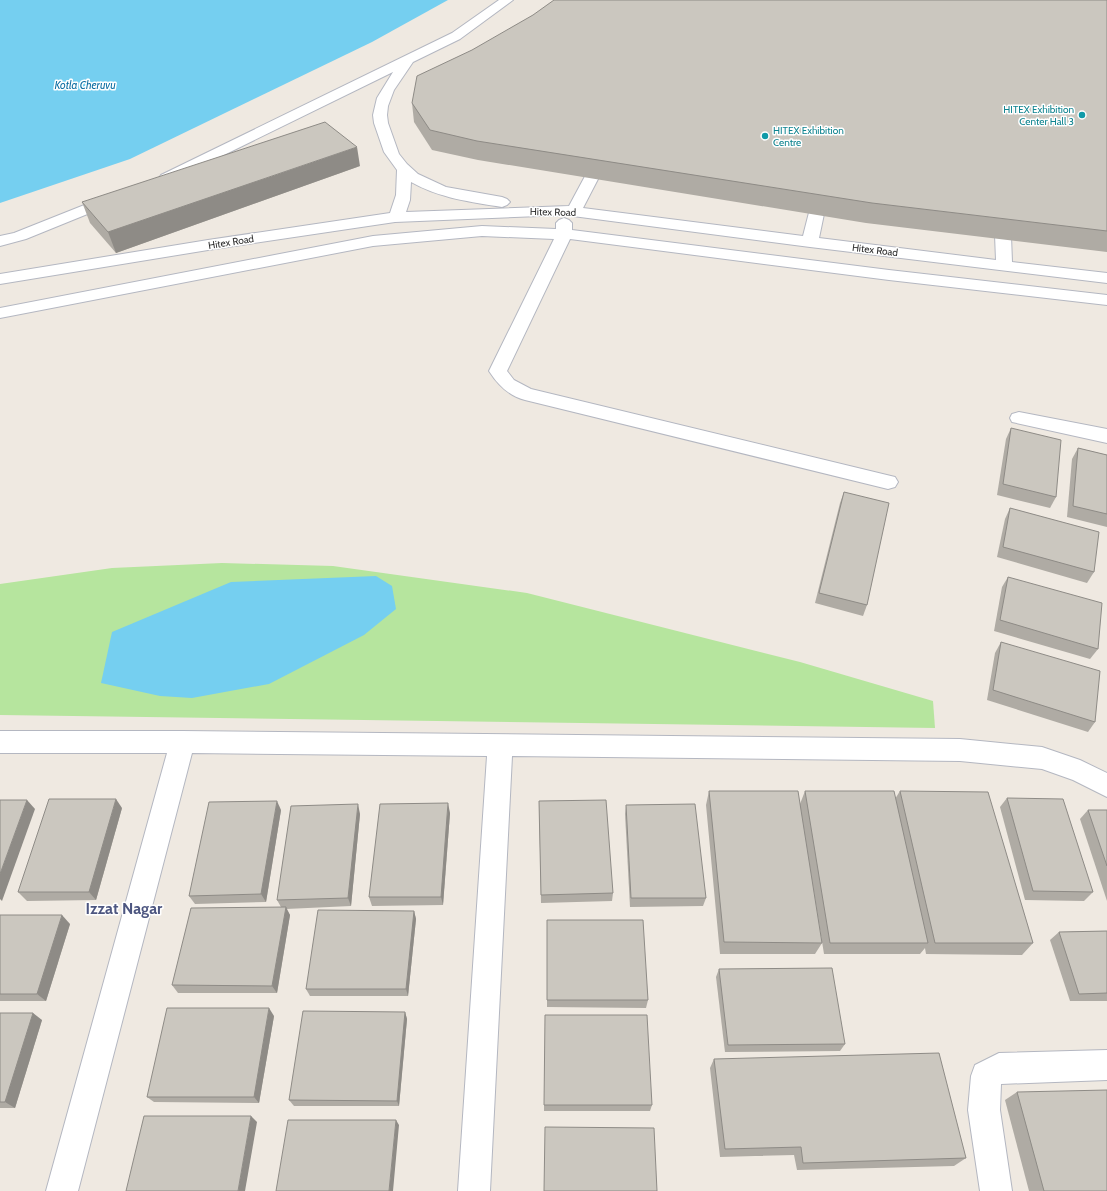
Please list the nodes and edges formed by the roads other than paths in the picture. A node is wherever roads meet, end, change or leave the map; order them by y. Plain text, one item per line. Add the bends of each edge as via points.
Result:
1 (507, 0) edge
2 (410, 58) junction
3 (613, 137) edge
4 (404, 170) junction
5 (826, 174) edge
6 (152, 184) edge
7 (123, 195) edge
8 (1007, 205) edge
9 (570, 211) junction
10 (395, 217) junction
11 (564, 235) junction
12 (0, 241) edge
13 (810, 242) junction
14 (208, 245) junction
15 (1004, 266) junction
16 (212, 272) junction
17 (1107, 278) edge
18 (0, 280) edge
19 (1107, 300) edge
20 (0, 313) edge
21 (1019, 418) dead end
22 (1107, 436) edge
23 (888, 482) dead end
24 (0, 742) edge
25 (182, 742) junction
26 (500, 746) junction
27 (1107, 786) edge
28 (1107, 1065) edge
29 (62, 1191) edge
30 (474, 1191) edge
31 (996, 1191) edge

1 - 2 street via 456,36
2 - 4 street via 388,89 382,106 381,121 392,154
2 - 6 street
3 - 9 street
4 - 9 street via 422,183 453,194
4 - 10 street via 402,207
5 - 13 street
7 - 12 street via 20,236
8 - 15 street
9 - 10 street, Hitex Road
9 - 11 street
9 - 13 street, Hitex Road
10 - 14 street, Hitex Road
11 - 16 street via 482,231 418,236 350,245
11 - 19 street
11 - 23 street via 498,371 508,384 525,394
13 - 15 street, Hitex Road
14 - 16 street
14 - 18 street, Hitex Road
15 - 17 street, Hitex Road
16 - 20 street
21 - 22 street
24 - 25 street
25 - 26 street
25 - 29 street
26 - 27 street via 960,750 1035,756 1098,779
26 - 30 street
28 - 31 street via 999,1068 986,1076 984,1110

